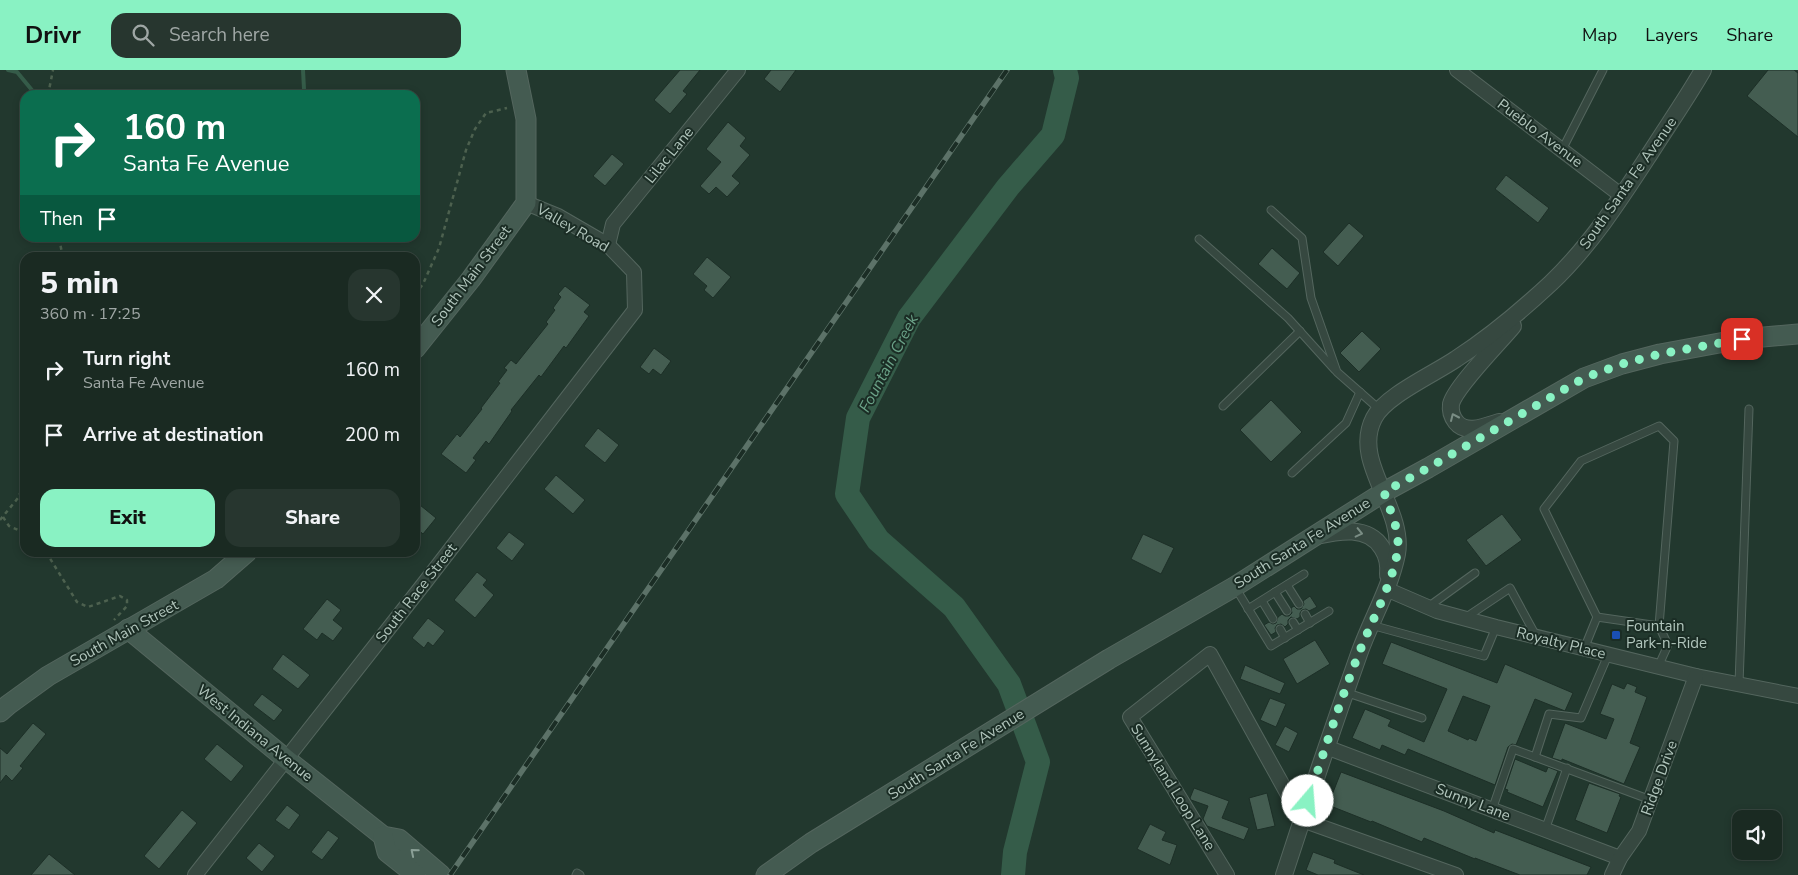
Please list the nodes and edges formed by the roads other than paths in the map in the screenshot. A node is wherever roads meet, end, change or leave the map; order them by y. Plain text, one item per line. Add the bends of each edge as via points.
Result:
1 (516, 70) edge
2 (738, 70) edge
3 (1457, 70) edge
4 (1603, 70) edge
5 (1700, 72) edge
6 (1562, 150) junction
7 (1622, 196) junction
8 (526, 202) junction
9 (1271, 210) dead end
10 (1199, 239) dead end
11 (608, 245) junction
12 (1544, 289) junction
13 (635, 310) joint
14 (1300, 331) junction
15 (1798, 334) edge
16 (420, 343) edge
17 (1337, 372) junction
18 (1360, 392) junction
19 (1223, 406) dead end
20 (1749, 409) dead end
21 (1379, 410) junction
22 (1513, 418) junction
23 (1292, 473) dead end
24 (1384, 492) junction
25 (1312, 537) junction
26 (241, 557) edge
27 (1475, 573) dead end
28 (1304, 574) dead end
29 (1287, 585) junction
30 (1234, 587) junction
31 (1386, 589) junction
32 (1275, 592) junction
33 (1262, 600) junction
34 (1299, 604) dead end
35 (1428, 607) junction
36 (1248, 609) junction
37 (1286, 611) dead end
38 (1329, 611) dead end
39 (1305, 614) dead end
40 (1597, 617) junction
41 (1465, 618) junction
42 (1273, 619) dead end
43 (1293, 622) dead end
44 (1310, 623) junction
45 (1371, 625) junction
46 (1659, 626) junction
47 (1496, 627) junction
48 (1280, 629) dead end
49 (1298, 630) junction
50 (124, 632) junction
51 (1537, 637) junction
52 (1285, 638) junction
53 (1584, 649) junction
54 (1608, 655) junction
55 (1658, 667) junction
56 (1696, 676) junction
57 (1739, 684) junction
58 (1345, 692) junction
59 (1798, 696) edge
60 (0, 712) edge
61 (1422, 718) dead end
62 (1326, 746) junction
63 (1535, 757) junction
64 (286, 759) junction
65 (1567, 768) junction
66 (1651, 800) junction
67 (1492, 810) junction
68 (1302, 820) junction
69 (1545, 830) junction
70 (384, 836) junction
71 (1620, 858) junction
72 (195, 875) edge
73 (416, 875) edge
74 (441, 875) edge
75 (576, 875) edge
76 (580, 875) edge
77 (766, 875) edge
78 (1227, 875) edge
79 (1284, 875) edge
80 (1456, 875) edge
81 (1612, 875) edge

1 - 8 main road via 526,119
2 - 11 street, Lilac Lane via 613,224
3 - 6 street, Pueblo Avenue
4 - 6 lane
5 - 7 street, South Santa Fe Avenue
6 - 7 street, Pueblo Avenue
7 - 12 street, South Santa Fe Avenue via 1586,245
8 - 11 street, Valley Road
8 - 16 main road, South Main Street
9 - 17 lane via 1302,238 1311,298
10 - 14 lane
11 - 13 street, Valley Road via 634,272
12 - 21 street, South Santa Fe Avenue via 1493,333
22 -> 12 street via 1476,429 1465,428 1453,418 1452,402
13 - 64 street, South Race Street
14 - 17 lane
14 - 19 lane
15 - 22 main road via 1742,339 1622,364 1584,378
17 - 18 lane
18 - 21 lane
18 - 23 lane via 1346,423
20 - 57 lane
21 - 24 street, South Santa Fe Avenue via 1369,432 1368,448
22 - 24 main road
24 - 25 main road, South Santa Fe Avenue
24 - 31 street via 1398,541
25 - 30 main road, South Santa Fe Avenue
25 -> 31 street via 1350,531 1371,537 1379,544 1389,564
26 - 50 main road, South Main Street via 216,579
27 - 35 lane
28 - 29 lane
29 - 32 lane
29 - 34 lane
30 - 36 lane
30 - 77 main road, South Santa Fe Avenue via 1109,659 811,843
31 - 35 street, Royalty Place
31 - 45 street
32 - 33 lane
32 - 37 lane
33 - 36 lane
33 - 42 lane
35 - 41 street, Royalty Place
36 - 52 lane via 1272,646
38 - 44 lane
39 - 44 lane
40 - 46 lane
40 - 46 lane via 1544,509 1581,461 1659,426 1674,441
40 - 53 lane
41 - 47 street, Royalty Place
41 - 51 lane via 1510,588
43 - 49 lane
44 - 49 lane
45 - 47 lane via 1484,656
45 - 58 street
46 - 55 lane via 1668,645
47 - 51 street, Royalty Place
48 - 52 lane
49 - 52 lane
50 - 60 main road, South Main Street via 48,676
50 - 64 main road, West Indiana Avenue
51 - 53 street, Royalty Place
53 - 54 street, Royalty Place
54 - 55 street, Royalty Place
54 - 63 lane via 1581,718 1549,714
55 - 56 street, Royalty Place
56 - 57 street, Royalty Place
56 - 66 street, Ridge Drive
57 - 59 street, Royalty Place
58 - 61 lane
58 - 62 street
62 - 67 street, Sunny Lane
62 - 68 street
63 - 65 lane
63 - 67 lane via 1513,749
64 - 70 main road, West Indiana Avenue
64 - 72 street, South Race Street
65 - 66 lane
65 - 69 lane
66 - 71 street, Ridge Drive via 1639,830
67 - 69 street, Sunny Lane
68 - 78 street, Sunnyland Loop Lane via 1210,654 1130,717
68 - 79 street
68 - 80 street
69 - 71 street, Sunny Lane
70 - 73 main road, West Indiana Avenue via 387,852
74 -> 70 main road, West Indiana Avenue via 399,839
71 - 81 street, Ridge Drive
75 - 76 lane

